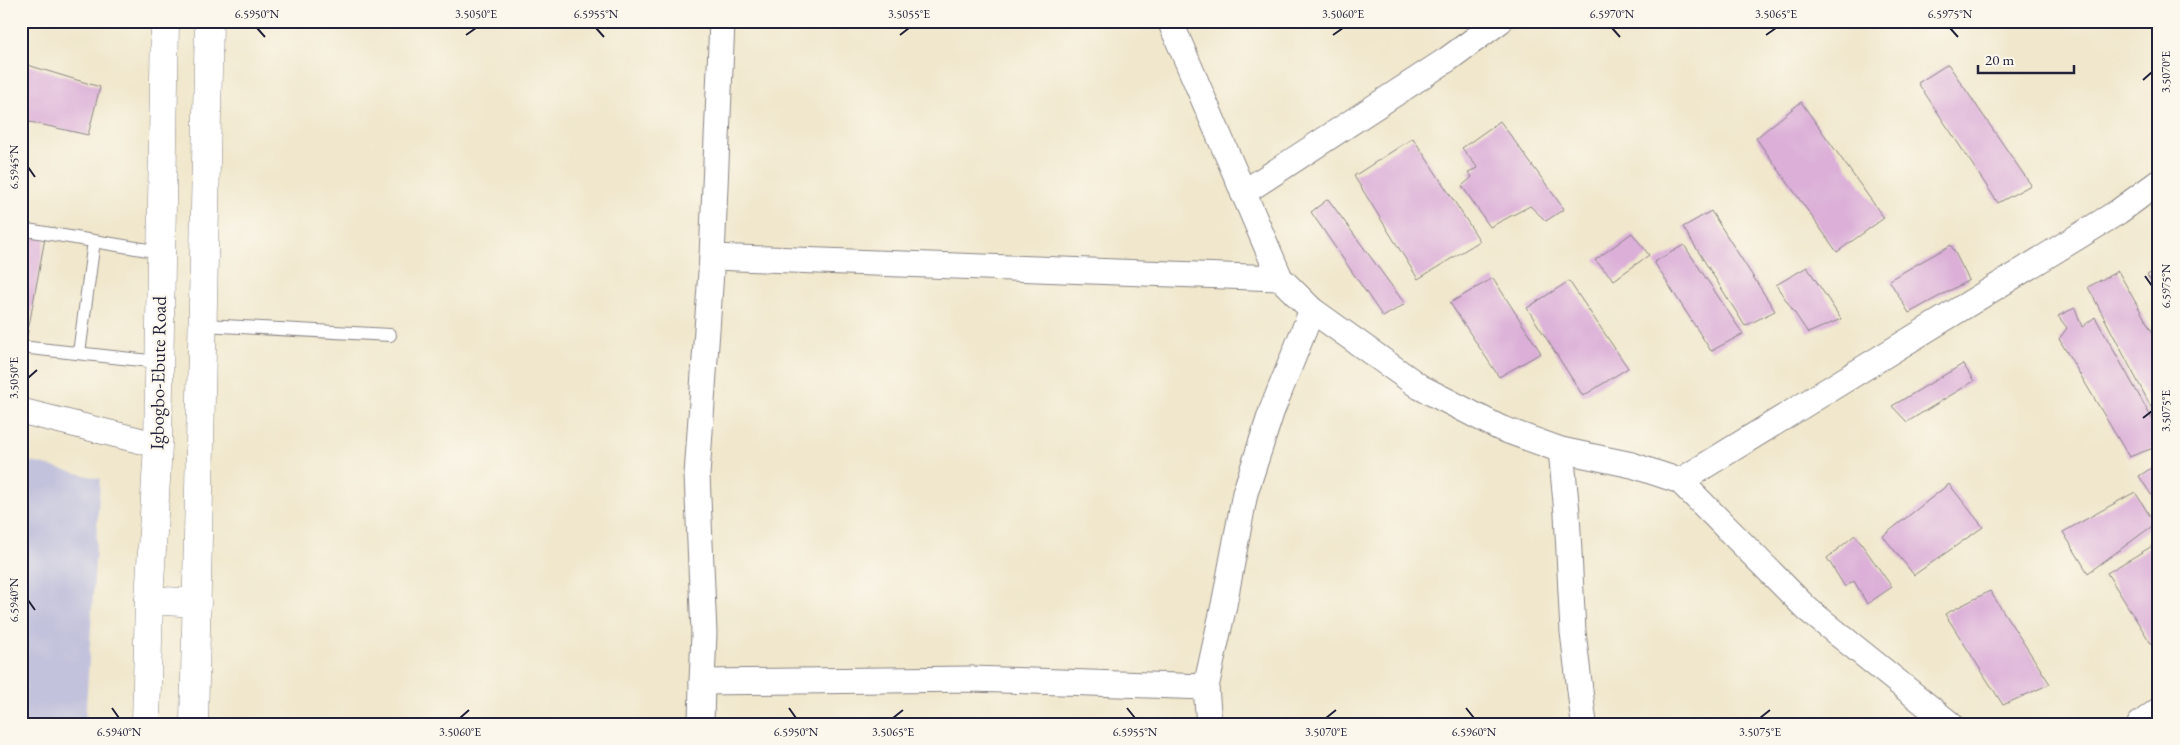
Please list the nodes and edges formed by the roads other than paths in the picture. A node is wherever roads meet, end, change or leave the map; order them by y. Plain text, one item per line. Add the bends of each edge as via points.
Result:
1 (165, 21) edge
2 (209, 21) edge
3 (722, 21) edge
4 (1170, 21) edge
5 (1500, 21) edge
6 (2159, 182) edge
7 (1243, 194) junction
8 (21, 229) edge
9 (94, 241) junction
10 (160, 252) junction
11 (712, 257) junction
12 (1280, 278) junction
13 (1312, 310) junction
14 (204, 325) junction
15 (390, 335) dead end
16 (21, 347) edge
17 (79, 354) junction
18 (159, 362) junction
19 (21, 411) edge
20 (158, 445) junction
21 (1560, 450) junction
22 (1680, 480) junction
23 (149, 600) junction
24 (197, 602) junction
25 (702, 682) junction
26 (1206, 686) junction
27 (2159, 710) edge
28 (146, 724) edge
29 (194, 724) edge
30 (701, 724) edge
31 (1209, 724) edge
32 (1584, 724) edge
33 (1950, 724) edge
34 (2140, 724) edge

1 - 10 main road, Igbogbo-Ebute Road
2 - 14 main road
3 - 11 street
4 - 7 street
5 - 7 street
6 - 22 street via 2118,212
7 - 12 street
8 - 9 lane
9 - 10 lane
9 - 17 lane
10 - 18 main road, Igbogbo-Ebute Road
11 - 12 street
11 - 25 street via 697,475 704,633
12 - 13 street
13 - 21 street via 1420,387 1500,428
13 - 26 street via 1272,410 1245,493
14 - 15 lane
14 - 24 main road
16 - 17 lane
17 - 18 lane
18 - 20 main road, Igbogbo-Ebute Road
19 - 20 street
20 - 23 main road, Igbogbo-Ebute Road
21 - 22 street
21 - 32 street via 1573,632
22 - 33 street via 1807,609
23 - 24 main road
23 - 28 main road, Igbogbo-Ebute Road
24 - 29 main road
25 - 26 street via 972,679
25 - 30 street
26 - 31 street
27 - 34 street

